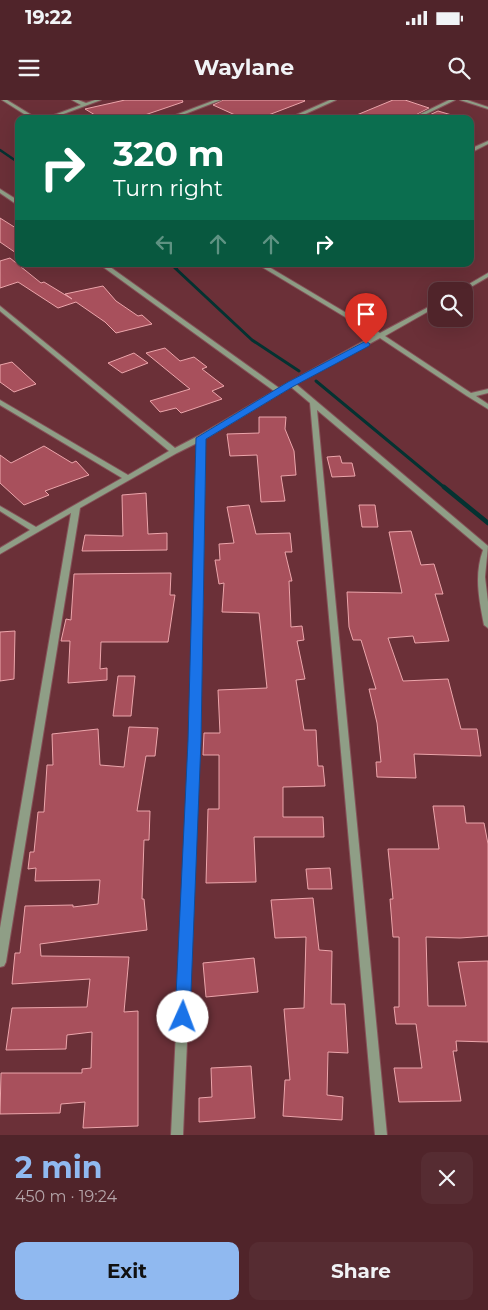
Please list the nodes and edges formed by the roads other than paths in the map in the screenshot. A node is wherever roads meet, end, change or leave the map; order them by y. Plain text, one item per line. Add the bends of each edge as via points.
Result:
1 (4, 100) edge
2 (74, 100) edge
3 (99, 100) edge
4 (218, 100) edge
5 (334, 100) edge
6 (453, 100) edge
7 (462, 100) edge
8 (86, 105) junction
9 (488, 108) edge
10 (29, 115) edge
11 (57, 115) edge
12 (179, 115) edge
13 (298, 115) edge
14 (421, 115) edge
15 (488, 142) edge
16 (474, 149) edge
17 (1, 192) edge
18 (15, 201) edge
19 (106, 267) edge
20 (265, 267) edge
21 (488, 275) edge
22 (473, 284) edge
23 (0, 308) edge
24 (428, 310) edge
25 (381, 336) junction
26 (291, 384) junction
27 (279, 391) junction
28 (488, 391) edge
29 (470, 395) junction
30 (0, 402) edge
31 (313, 402) junction
32 (488, 408) edge
33 (330, 416) junction
34 (315, 425) junction
35 (201, 438) junction
36 (174, 451) junction
37 (128, 478) junction
38 (0, 508) edge
39 (76, 508) junction
40 (35, 530) junction
41 (488, 550) edge
42 (0, 551) edge
43 (488, 625) edge
44 (0, 962) edge
45 (177, 1135) edge
46 (381, 1135) edge

1 - 10 street
2 - 8 street
3 - 8 street
4 - 12 street
5 - 13 street
6 - 14 street
7 - 9 street
8 - 11 street
15 - 16 street
17 - 18 street
19 - 27 street
20 - 25 street
21 - 22 street
23 - 36 street
24 - 25 street
25 - 26 street
25 - 29 street
26 - 27 street
26 - 31 street
27 - 35 street
28 - 29 street
29 - 32 street
30 - 37 street
31 - 33 street
31 - 34 street
33 - 34 street
33 - 41 street
34 - 46 street
35 - 36 street
35 - 45 street via 195,741
36 - 37 street
37 - 39 street
38 - 40 street
39 - 40 street
39 - 44 street
40 - 42 street
41 - 43 street via 482,562 480,584

